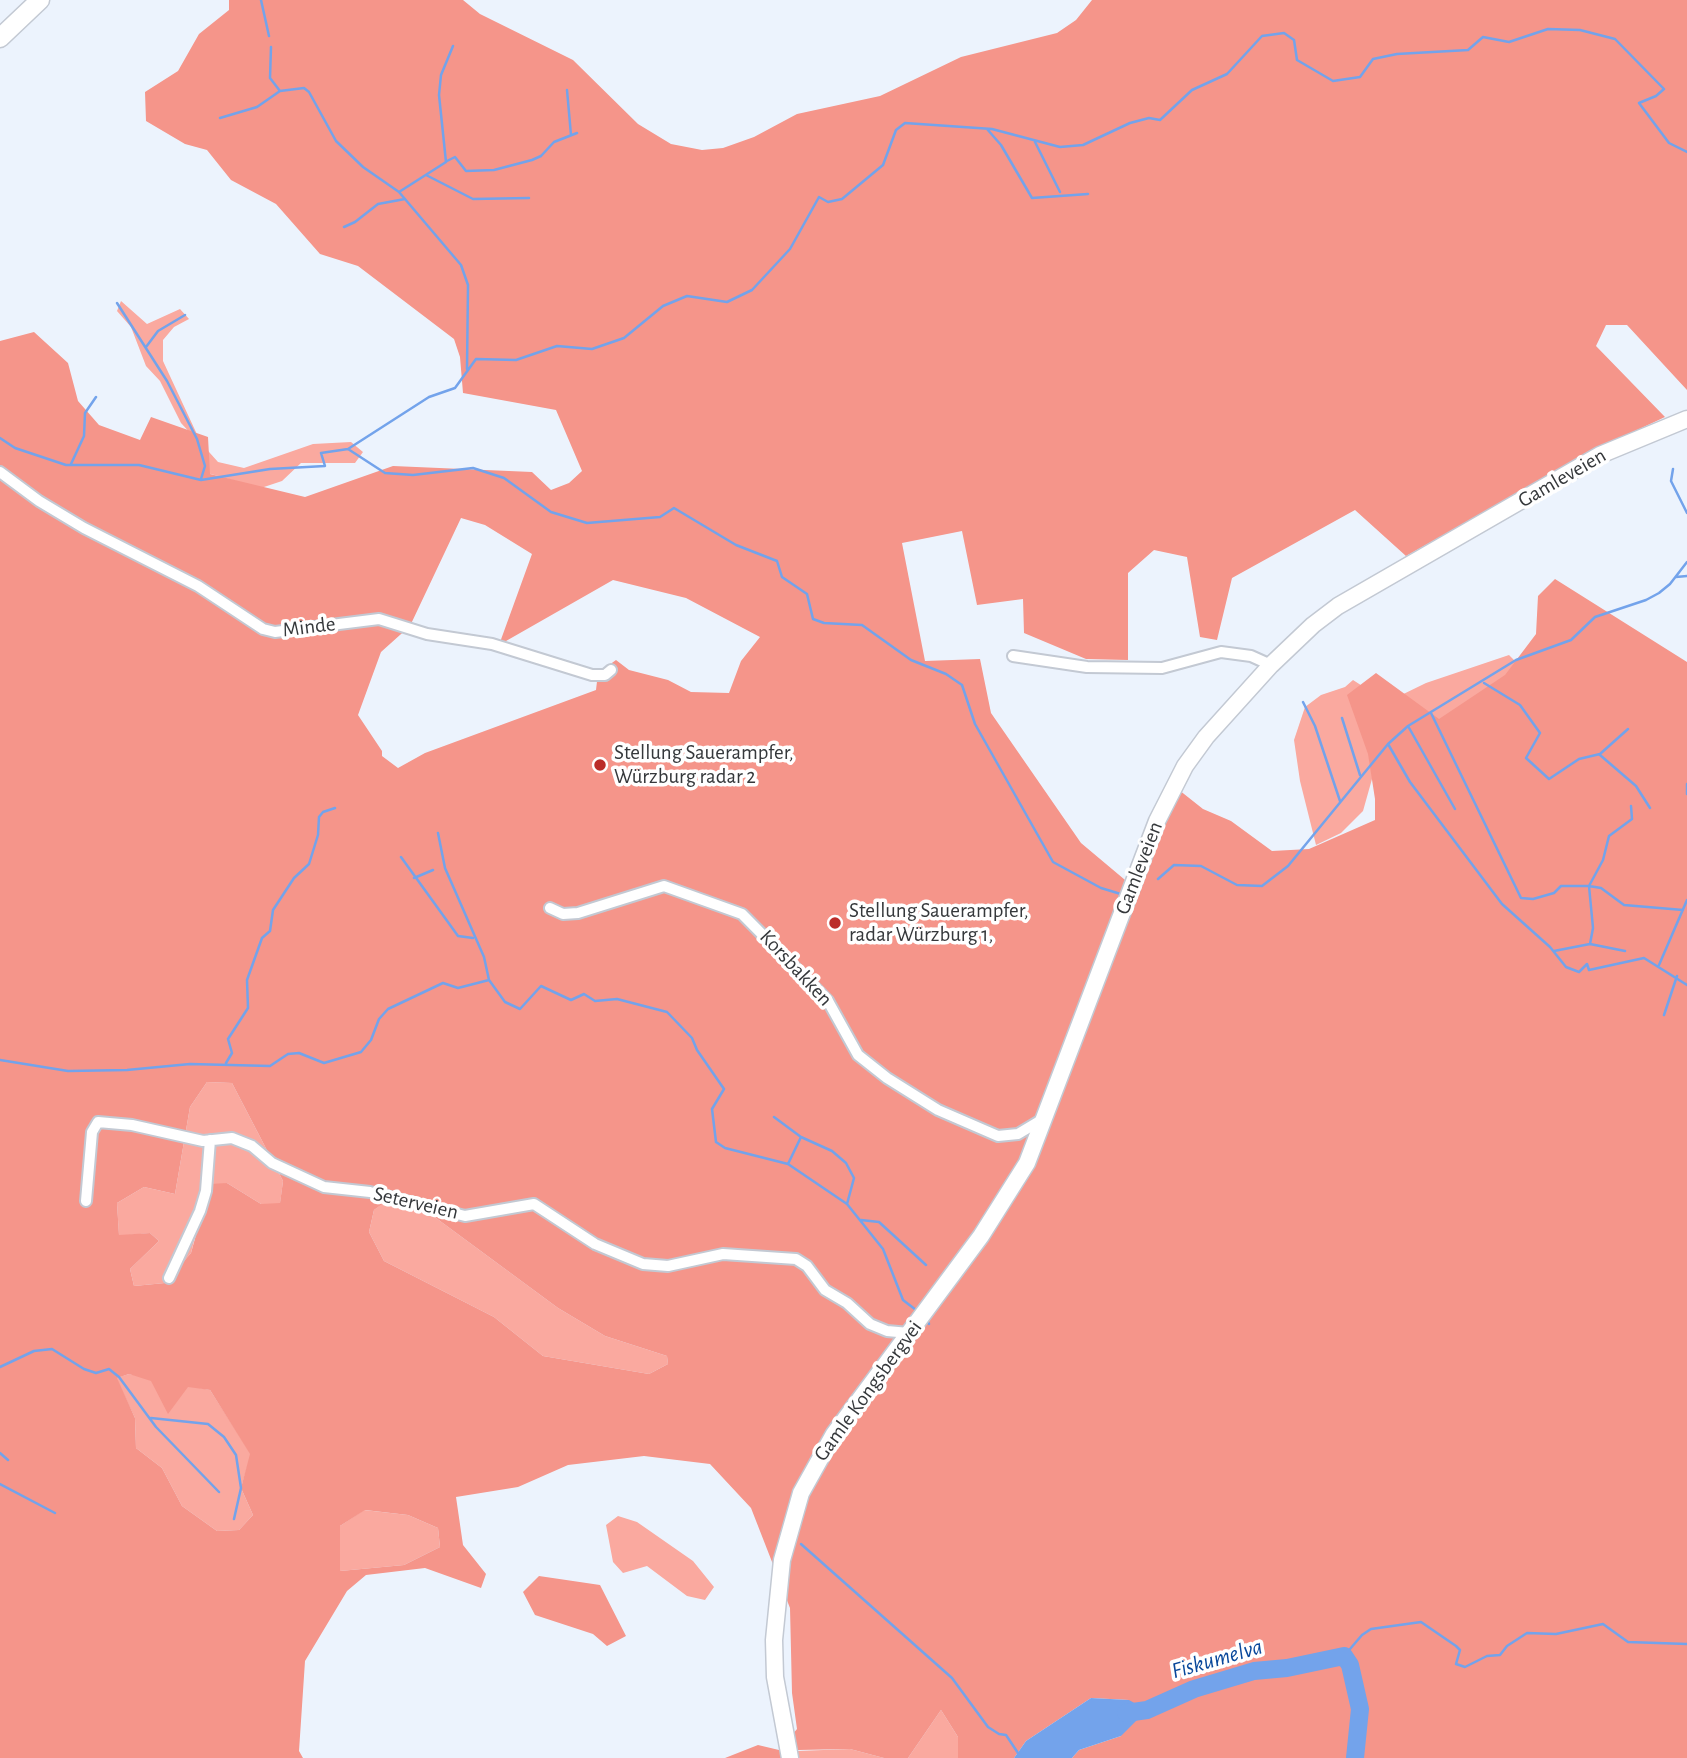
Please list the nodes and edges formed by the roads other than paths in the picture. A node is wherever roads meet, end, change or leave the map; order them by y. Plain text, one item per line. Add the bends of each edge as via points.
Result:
1 (40, 0) edge
2 (0, 38) edge
3 (1687, 419) edge
4 (0, 472) edge
5 (1013, 656) dead end
6 (1271, 665) junction
7 (611, 670) dead end
8 (550, 908) dead end
9 (1052, 1096) joint
10 (1043, 1119) junction
11 (210, 1140) junction
12 (86, 1201) dead end
13 (169, 1278) dead end
14 (909, 1333) junction
15 (790, 1758) edge

1 - 2 main road
3 - 6 main road, Gamleveien via 1612,449 1352,597 1313,625
4 - 7 street, Minde via 39,502 198,586 263,629 275,632 379,619 427,634 492,644 592,675
5 - 6 street via 1087,667 1162,668 1221,652 1251,656
6 - 9 main road, Gamleveien via 1201,743 1165,802
8 - 10 street, Korsbakken via 563,914 578,913 664,886 742,914 828,1001 858,1055 887,1078 938,1110 998,1136 1018,1134
9 - 10 main road, Gamle Kongsbergvei
10 - 14 main road, Gamle Kongsbergvei via 1012,1190
11 - 12 street, Seterveien via 98,1122 92,1132
11 - 13 street via 206,1191
11 - 14 street, Seterveien via 243,1141 272,1163 324,1187 370,1192 455,1214 486,1214 534,1203 595,1244 643,1264 668,1266 723,1254 796,1259 825,1290 874,1326
14 - 15 main road, Gamle Kongsbergvei via 821,1454 792,1521 779,1575 774,1656

